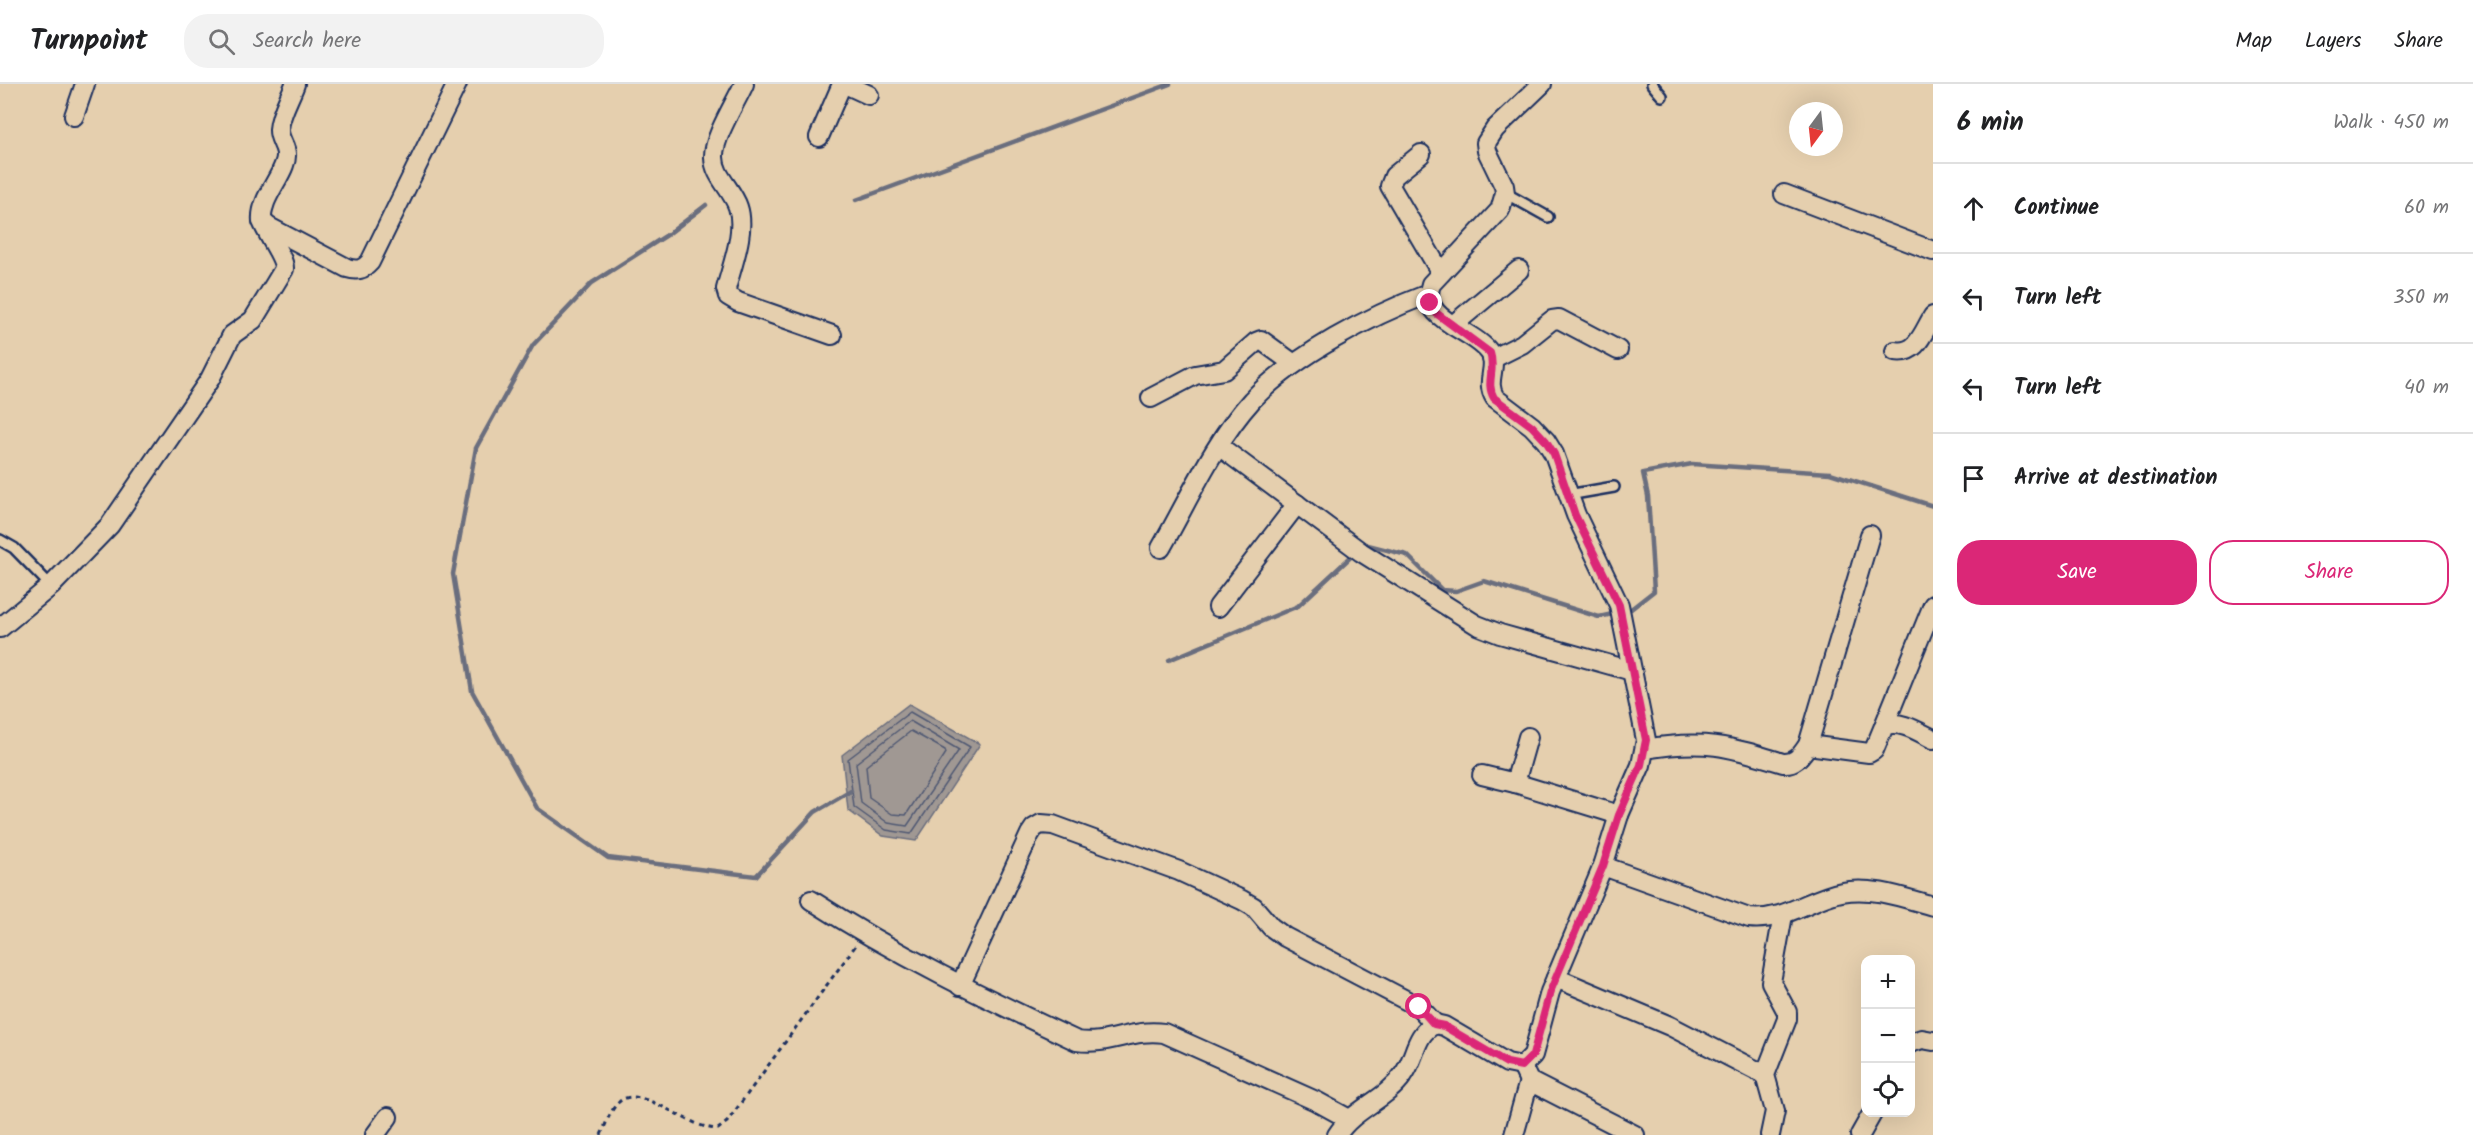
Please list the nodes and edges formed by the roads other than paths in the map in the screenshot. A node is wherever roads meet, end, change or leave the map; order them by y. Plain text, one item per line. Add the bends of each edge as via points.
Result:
1 (85, 84) edge
2 (295, 84) edge
3 (457, 84) edge
4 (744, 84) edge
5 (843, 84) edge
6 (1542, 84) edge
7 (1652, 84) edge
8 (869, 95) dead end
9 (1662, 96) dead end
10 (74, 116) dead end
11 (819, 137) dead end
12 (1421, 154) dead end
13 (1505, 193) junction
14 (1784, 194) dead end
15 (1548, 217) dead end
16 (262, 221) junction
17 (1933, 251) edge
18 (1519, 270) dead end
19 (1442, 273) junction
20 (1428, 294) junction
21 (1933, 316) edge
22 (1453, 325) junction
23 (832, 335) dead end
24 (1618, 350) dead end
25 (1895, 351) dead end
26 (1492, 359) junction
27 (1294, 364) junction
28 (1151, 398) dead end
29 (1219, 446) junction
30 (1614, 487) dead end
31 (1568, 495) junction
32 (1297, 504) junction
33 (1870, 535) dead end
34 (0, 540) edge
35 (1161, 548) dead end
36 (51, 586) junction
37 (1933, 605) edge
38 (1218, 608) dead end
39 (0, 628) edge
40 (1632, 671) junction
41 (1884, 726) junction
42 (1528, 737) dead end
43 (1933, 739) edge
44 (1808, 745) junction
45 (1646, 748) junction
46 (1482, 775) dead end
47 (1515, 783) junction
48 (1619, 815) junction
49 (1603, 866) junction
50 (811, 900) dead end
51 (1933, 906) edge
52 (1783, 915) junction
53 (1556, 978) junction
54 (960, 986) junction
55 (1434, 1024) junction
56 (1933, 1041) edge
57 (1915, 1042) edge
58 (1526, 1073) junction
59 (1765, 1075) junction
60 (388, 1117) dead end
61 (1871, 1117) edge
62 (1349, 1119) junction
63 (375, 1135) edge
64 (1337, 1135) edge
65 (1514, 1135) edge
66 (1635, 1135) edge
67 (1770, 1135) edge
68 (1860, 1135) edge

1 - 10 street
2 - 16 street via 279,129 287,153 285,163 265,204
3 - 16 street via 364,269 347,268
4 - 23 street via 713,155 715,167 738,205 740,216 726,289 728,296
5 - 8 street
5 - 11 street
6 - 13 street via 1495,129 1486,143
7 - 9 lane
12 - 19 street via 1394,176 1390,186
13 - 15 lane
13 - 19 street via 1500,210
14 - 17 street
16 - 36 street via 284,269 253,320 232,335 210,379 110,525
18 - 22 street
19 - 20 street via 1431,284
20 - 22 street via 1436,313
20 - 27 street via 1377,316
21 - 25 street via 1910,351
22 - 26 street via 1485,348
24 - 26 street via 1559,319
26 - 31 street via 1490,391 1546,441
27 - 28 street via 1261,340 1224,370 1195,375
27 - 29 street via 1251,401
29 - 32 street
29 - 35 street
30 - 31 lane
31 - 40 street via 1620,612
32 - 38 street
32 - 40 street via 1357,549 1477,625
33 - 44 street
34 - 36 lane via 14,548
36 - 39 street
37 - 41 street
40 - 45 street
41 - 43 street via 1899,724
41 - 44 street via 1869,753
42 - 47 street
44 - 45 street via 1789,764 1714,744
45 - 48 street
46 - 47 street
47 - 48 street
48 - 49 street
49 - 52 street via 1742,916 1759,919
49 - 53 street
50 - 54 street
51 - 52 street via 1863,890 1840,892
52 - 59 street via 1771,982 1787,1019
53 - 58 street
53 - 59 street via 1670,1026
54 - 55 street via 1030,834 1041,824 1103,842 1242,900 1285,937 1419,1007
54 - 62 street via 1077,1041 1105,1042 1149,1030 1164,1033
55 - 58 street
55 - 62 street via 1421,1034 1399,1080
56 - 57 street
58 - 65 street
58 - 66 street
59 - 67 street via 1775,1111
60 - 63 street
61 - 68 street
62 - 64 street

